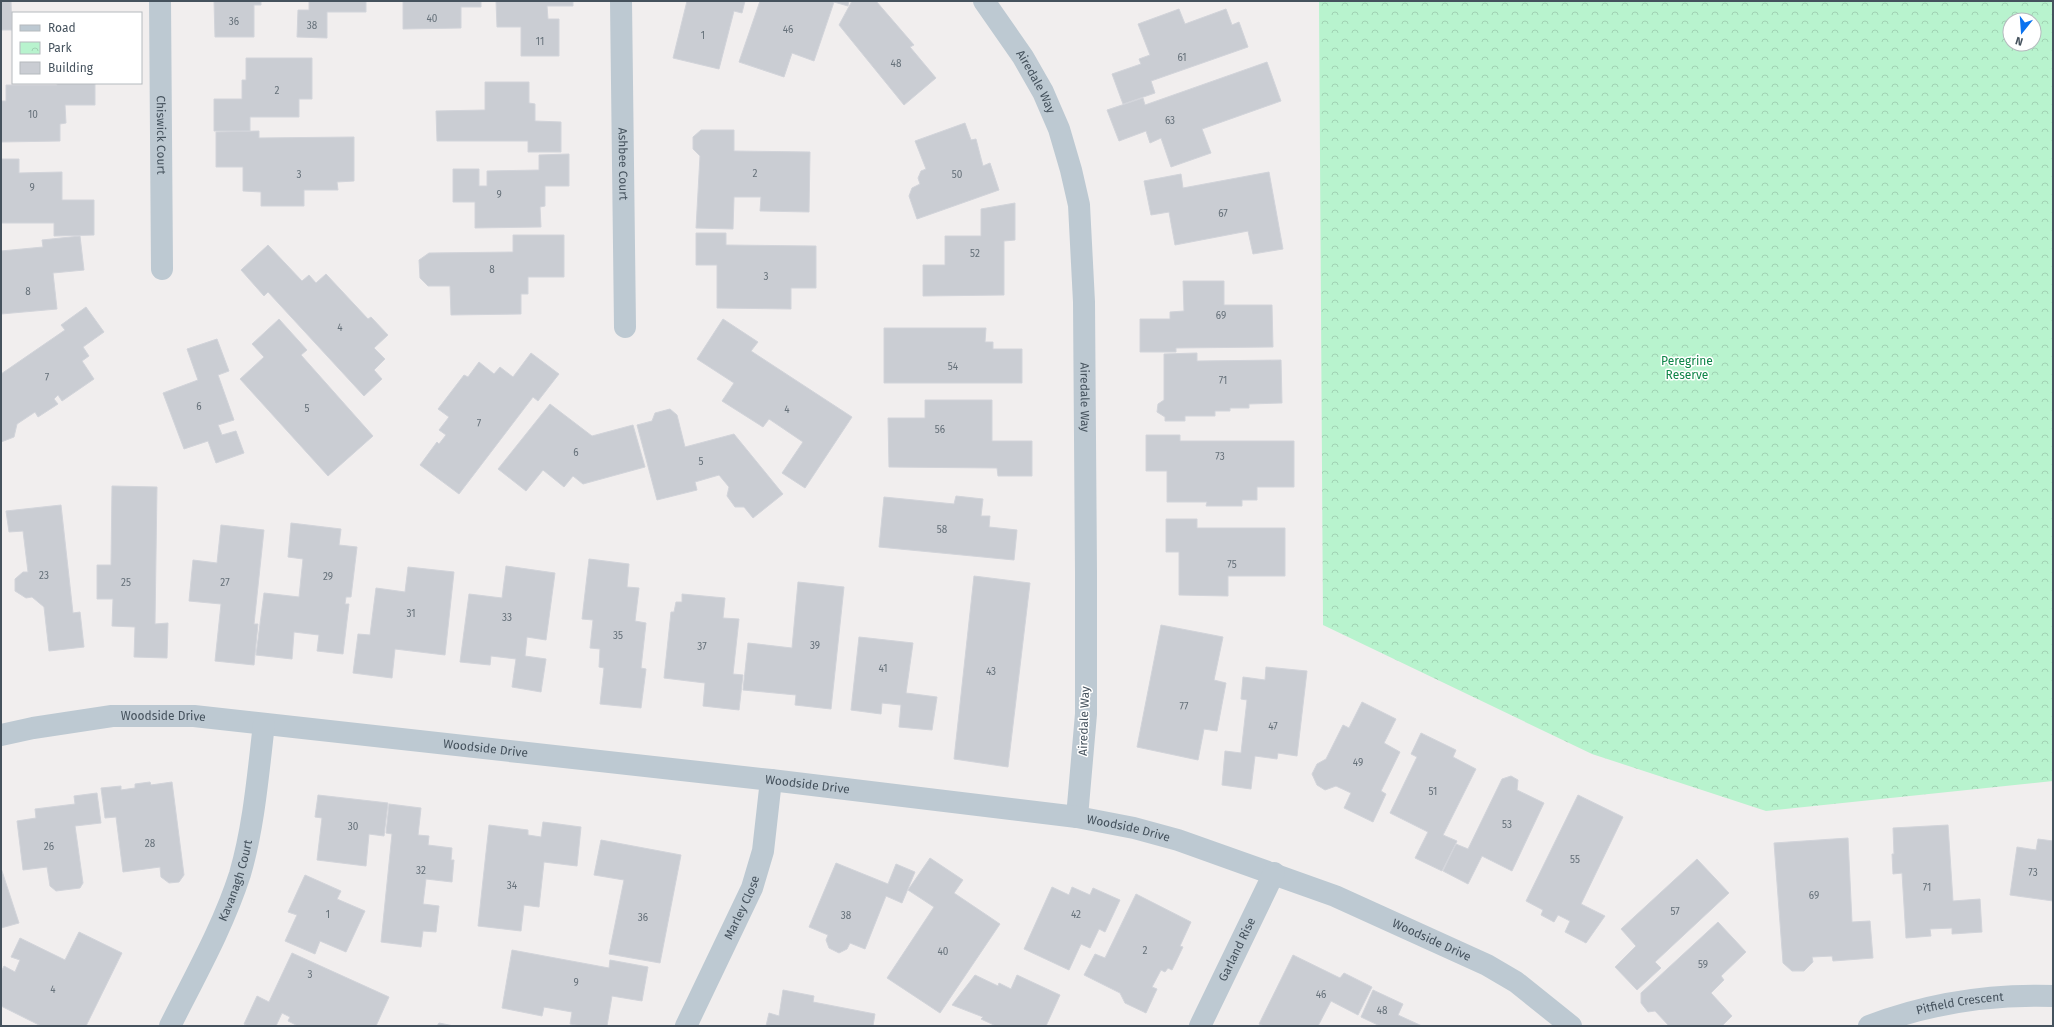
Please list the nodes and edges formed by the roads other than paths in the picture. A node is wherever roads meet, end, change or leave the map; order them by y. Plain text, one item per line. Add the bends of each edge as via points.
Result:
1 (160, 1) edge
2 (621, 1) edge
3 (984, 1) edge
4 (162, 269) dead end
5 (625, 328) dead end
6 (264, 724) junction
7 (1, 736) edge
8 (771, 780) junction
9 (1077, 817) junction
10 (1274, 872) junction
11 (2053, 996) edge
12 (170, 1026) edge
13 (686, 1026) edge
14 (1200, 1026) edge
15 (1571, 1026) edge
16 (1869, 1026) edge

1 - 4 street, Chiswick Court
2 - 5 street, Ashbee Court
3 - 9 street, Airedale Way via 1023,57 1043,92 1059,129 1079,205 1084,302 1086,714
6 - 7 street, Woodside Drive via 194,716 112,716 33,728
6 - 8 street, Woodside Drive
6 - 12 street, Kavanagh Court via 252,819 240,873 218,929
8 - 9 street, Woodside Drive
8 - 13 street, Marley Close via 763,851 752,888
9 - 10 street, Woodside Drive via 1178,840
10 - 14 street, Garland Rise
10 - 15 street, Woodside Drive via 1335,896 1488,965 1516,982
11 - 16 street, Pitfield Crescent via 1981,998 1928,1007

